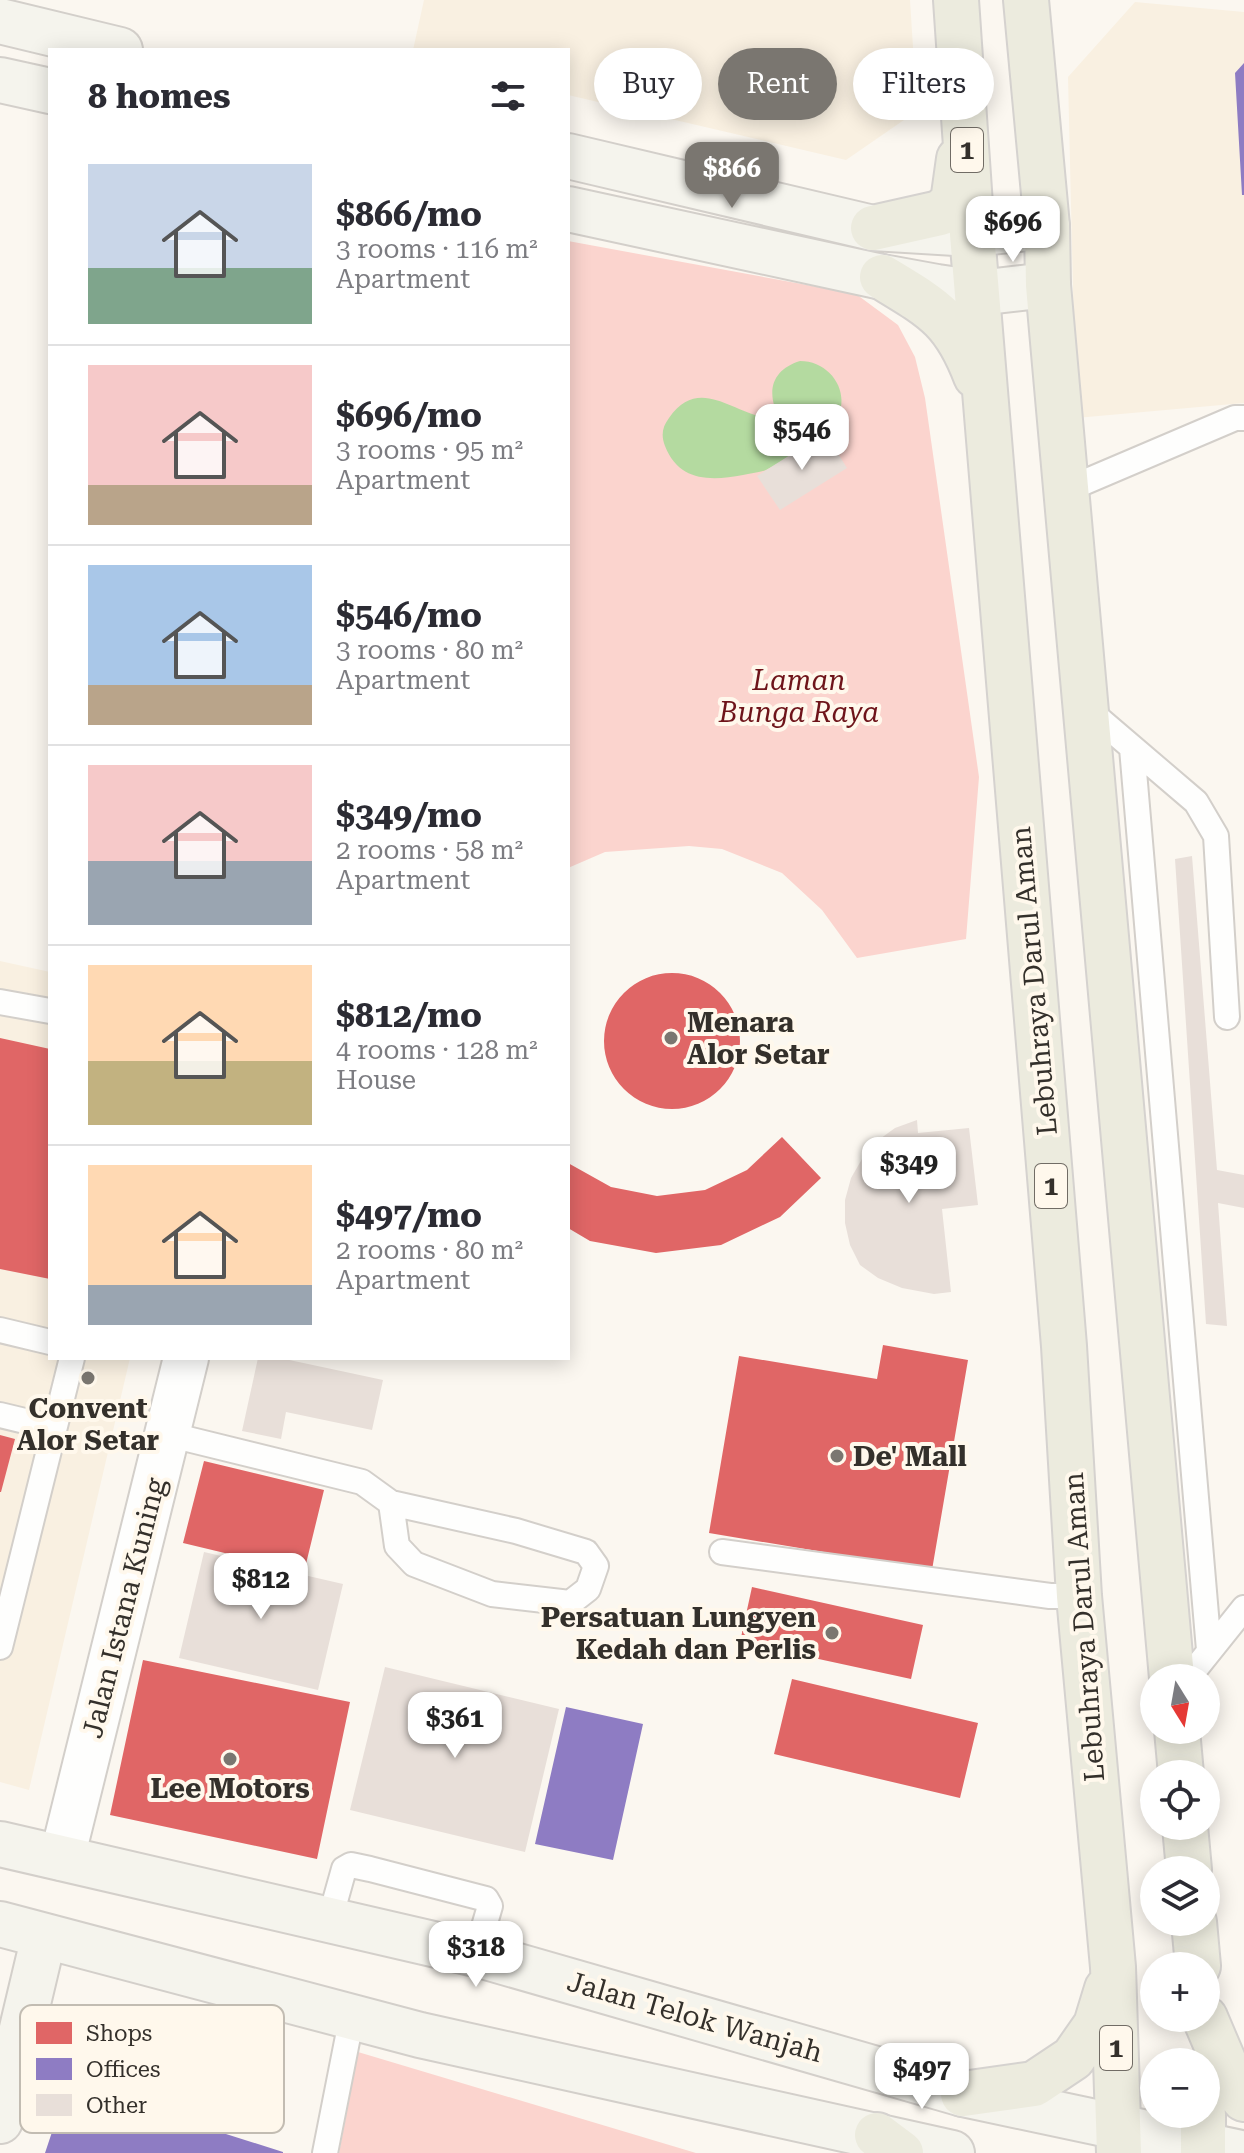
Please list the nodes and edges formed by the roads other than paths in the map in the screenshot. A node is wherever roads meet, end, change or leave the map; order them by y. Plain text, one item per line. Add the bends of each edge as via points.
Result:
1 (956, 0) edge
2 (1026, 0) edge
3 (15, 27) edge
4 (111, 48) edge
5 (960, 48) edge
6 (0, 80) edge
7 (48, 91) edge
8 (960, 120) edge
9 (965, 120) edge
10 (570, 156) edge
11 (570, 209) edge
12 (1047, 226) junction
13 (873, 228) junction
14 (972, 234) junction
15 (882, 277) junction
16 (1048, 285) junction
17 (978, 293) junction
18 (987, 405) junction
19 (1244, 418) edge
20 (1066, 490) junction
21 (1086, 708) junction
22 (1132, 748) junction
23 (0, 1002) edge
24 (48, 1011) edge
25 (1227, 1017) dead end
26 (0, 1330) edge
27 (48, 1342) edge
28 (71, 1360) edge
29 (186, 1360) edge
30 (0, 1415) edge
31 (54, 1428) junction
32 (167, 1434) junction
33 (391, 1503) junction
34 (722, 1552) dead end
35 (1079, 1596) junction
36 (1244, 1608) edge
37 (0, 1647) edge
38 (1209, 1650) junction
39 (1171, 1664) edge
40 (1198, 1664) edge
41 (0, 1844) edge
42 (62, 1858) junction
43 (330, 1919) junction
44 (0, 1924) edge
45 (44, 1936) junction
46 (476, 1954) junction
47 (1113, 1967) junction
48 (27, 2005) edge
49 (352, 2016) junction
50 (1209, 2032) edge
51 (20, 2034) edge
52 (963, 2094) junction
53 (1244, 2099) edge
54 (2, 2107) edge
55 (1119, 2140) edge
56 (1212, 2141) edge
57 (889, 2144) edge
58 (325, 2153) edge
59 (952, 2153) edge

1 - 5 main road, Lebuhraya Darul Aman / 1
2 - 12 main road
3 - 4 main road
6 - 7 main road
8 - 13 main road via 953,202 940,213
9 - 14 main road, Lebuhraya Darul Aman / 1
10 - 13 main road
11 - 15 main road
12 - 14 main road
12 - 16 main road
13 - 14 main road
14 - 17 main road, Lebuhraya Darul Aman / 1
15 - 17 main road
15 - 18 main road via 949,324
16 - 17 main road
16 - 20 main road
17 - 18 main road, Lebuhraya Darul Aman / 1
18 - 35 main road, Lebuhraya Darul Aman / 1 via 1063,1331
19 - 20 lane
20 - 21 main road
21 - 22 lane
21 - 39 main road
22 - 25 lane via 1196,802 1216,836
22 - 38 lane
23 - 24 lane
26 - 27 lane
28 - 31 lane
29 - 32 street, Jalan Istana Kuning
30 - 31 lane
31 - 37 lane
32 - 33 lane via 362,1482
32 - 42 street, Jalan Istana Kuning
33 - 33 lane via 397,1546 414,1564 492,1594 570,1603 588,1589 596,1566 586,1552
34 - 35 lane
35 - 47 main road, Lebuhraya Darul Aman / 1
36 - 38 lane
38 - 40 lane
41 - 42 main road, Jalan Telok Wanjah
42 - 43 main road, Jalan Telok Wanjah
43 - 46 main road, Jalan Telok Wanjah
43 - 46 lane via 344,1869 370,1869 486,1899 490,1906
44 - 45 main road
45 - 48 main road
45 - 49 main road
46 - 52 main road, Jalan Telok Wanjah
47 - 52 main road via 1096,2025 1073,2058 1034,2084
47 - 55 main road, Lebuhraya Darul Aman / 1
49 - 57 main road
49 - 58 lane
50 - 53 main road
51 - 54 main road
52 - 55 main road, Jalan Telok Wanjah
55 - 56 main road, Jalan Telok Wanjah
57 - 59 main road

